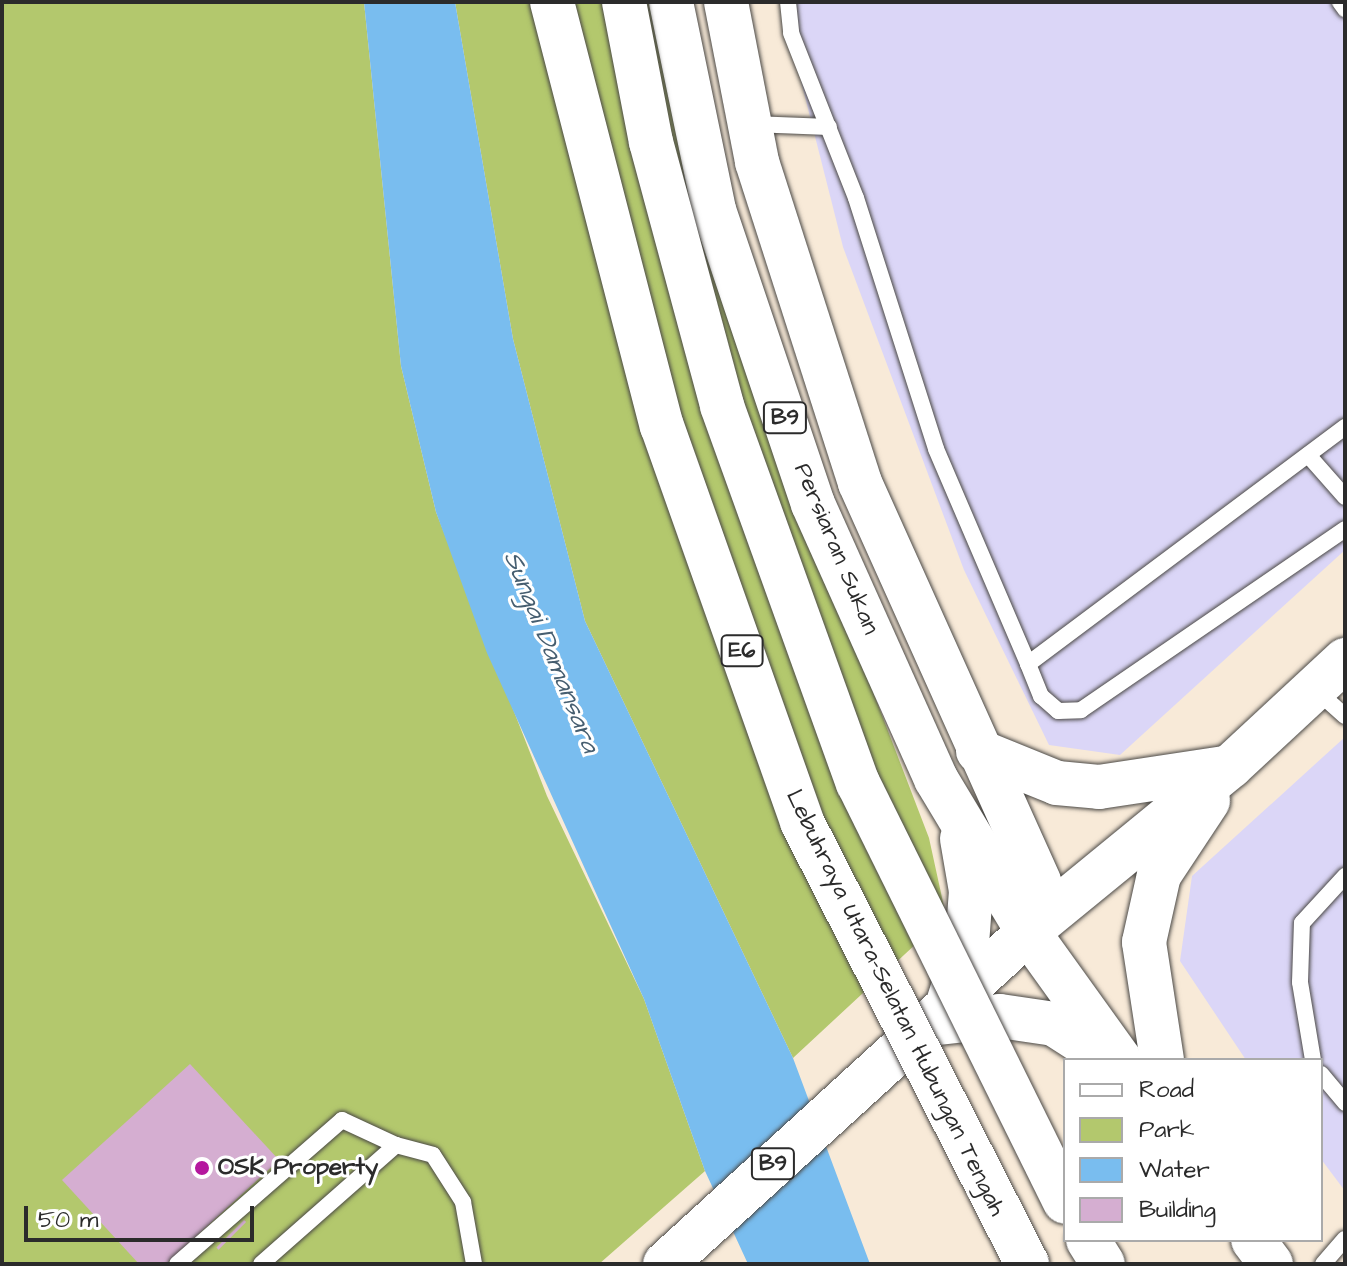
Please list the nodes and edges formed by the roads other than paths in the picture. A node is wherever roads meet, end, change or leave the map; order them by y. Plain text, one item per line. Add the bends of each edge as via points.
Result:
1 (552, 2) edge
2 (624, 2) edge
3 (671, 2) edge
4 (788, 2) edge
5 (1340, 2) edge
6 (726, 3) edge
7 (1345, 9) edge
8 (751, 124) junction
9 (829, 127) junction
10 (1345, 427) edge
11 (1308, 455) junction
12 (1345, 497) edge
13 (1345, 529) edge
14 (1028, 664) junction
15 (1335, 688) edge
16 (978, 751) junction
17 (1231, 766) junction
18 (957, 813) junction
19 (1345, 876) edge
20 (1028, 932) junction
21 (936, 1015) junction
22 (1106, 1058) edge
23 (1119, 1058) edge
24 (1162, 1058) edge
25 (1313, 1058) edge
26 (1323, 1076) edge
27 (1345, 1103) edge
28 (396, 1145) junction
29 (1063, 1198) edge
30 (1345, 1239) edge
31 (1089, 1242) edge
32 (1254, 1242) edge
33 (177, 1264) edge
34 (261, 1264) edge
35 (474, 1264) edge
36 (665, 1264) edge
37 (1027, 1264) edge
38 (1103, 1264) edge
39 (1271, 1264) edge
40 (1323, 1264) edge

1 - 37 main road, Lebuhraya Utara–Selatan Hubungan Tengah / E6, bridge via 662,426 802,822
2 - 29 main road, bridge via 651,142 722,406 858,783
3 - 18 main road, Persiaran Sukan / B9 via 714,210 813,504
4 - 9 lane via 791,33
5 - 7 lane
6 - 8 main road, Persiaran Sukan / B9
8 - 9 lane
8 - 16 main road, Persiaran Sukan / B9 via 860,483
9 - 14 lane via 936,449
10 - 11 lane
11 - 12 lane
11 - 14 lane
13 - 14 lane via 1081,710 1058,711 1041,696
15 - 17 main road
16 - 17 main road via 1057,783 1099,787
16 - 20 main road, Persiaran Sukan / B9 via 1039,882
17 - 20 main road
17 - 24 main road via 1159,875 1144,942
18 - 20 main road, Persiaran Sukan / B9
18 - 21 main road via 971,891 967,944
19 - 25 lane via 1302,923 1300,982
20 - 21 main road, B9
20 - 23 main road, Persiaran Sukan / B9
21 - 22 main road via 1054,1024
21 - 36 main road, B9
26 - 27 lane
28 - 33 lane via 342,1120
28 - 34 lane
28 - 35 lane via 433,1155 463,1202
30 - 40 lane
31 - 38 main road
32 - 39 main road

